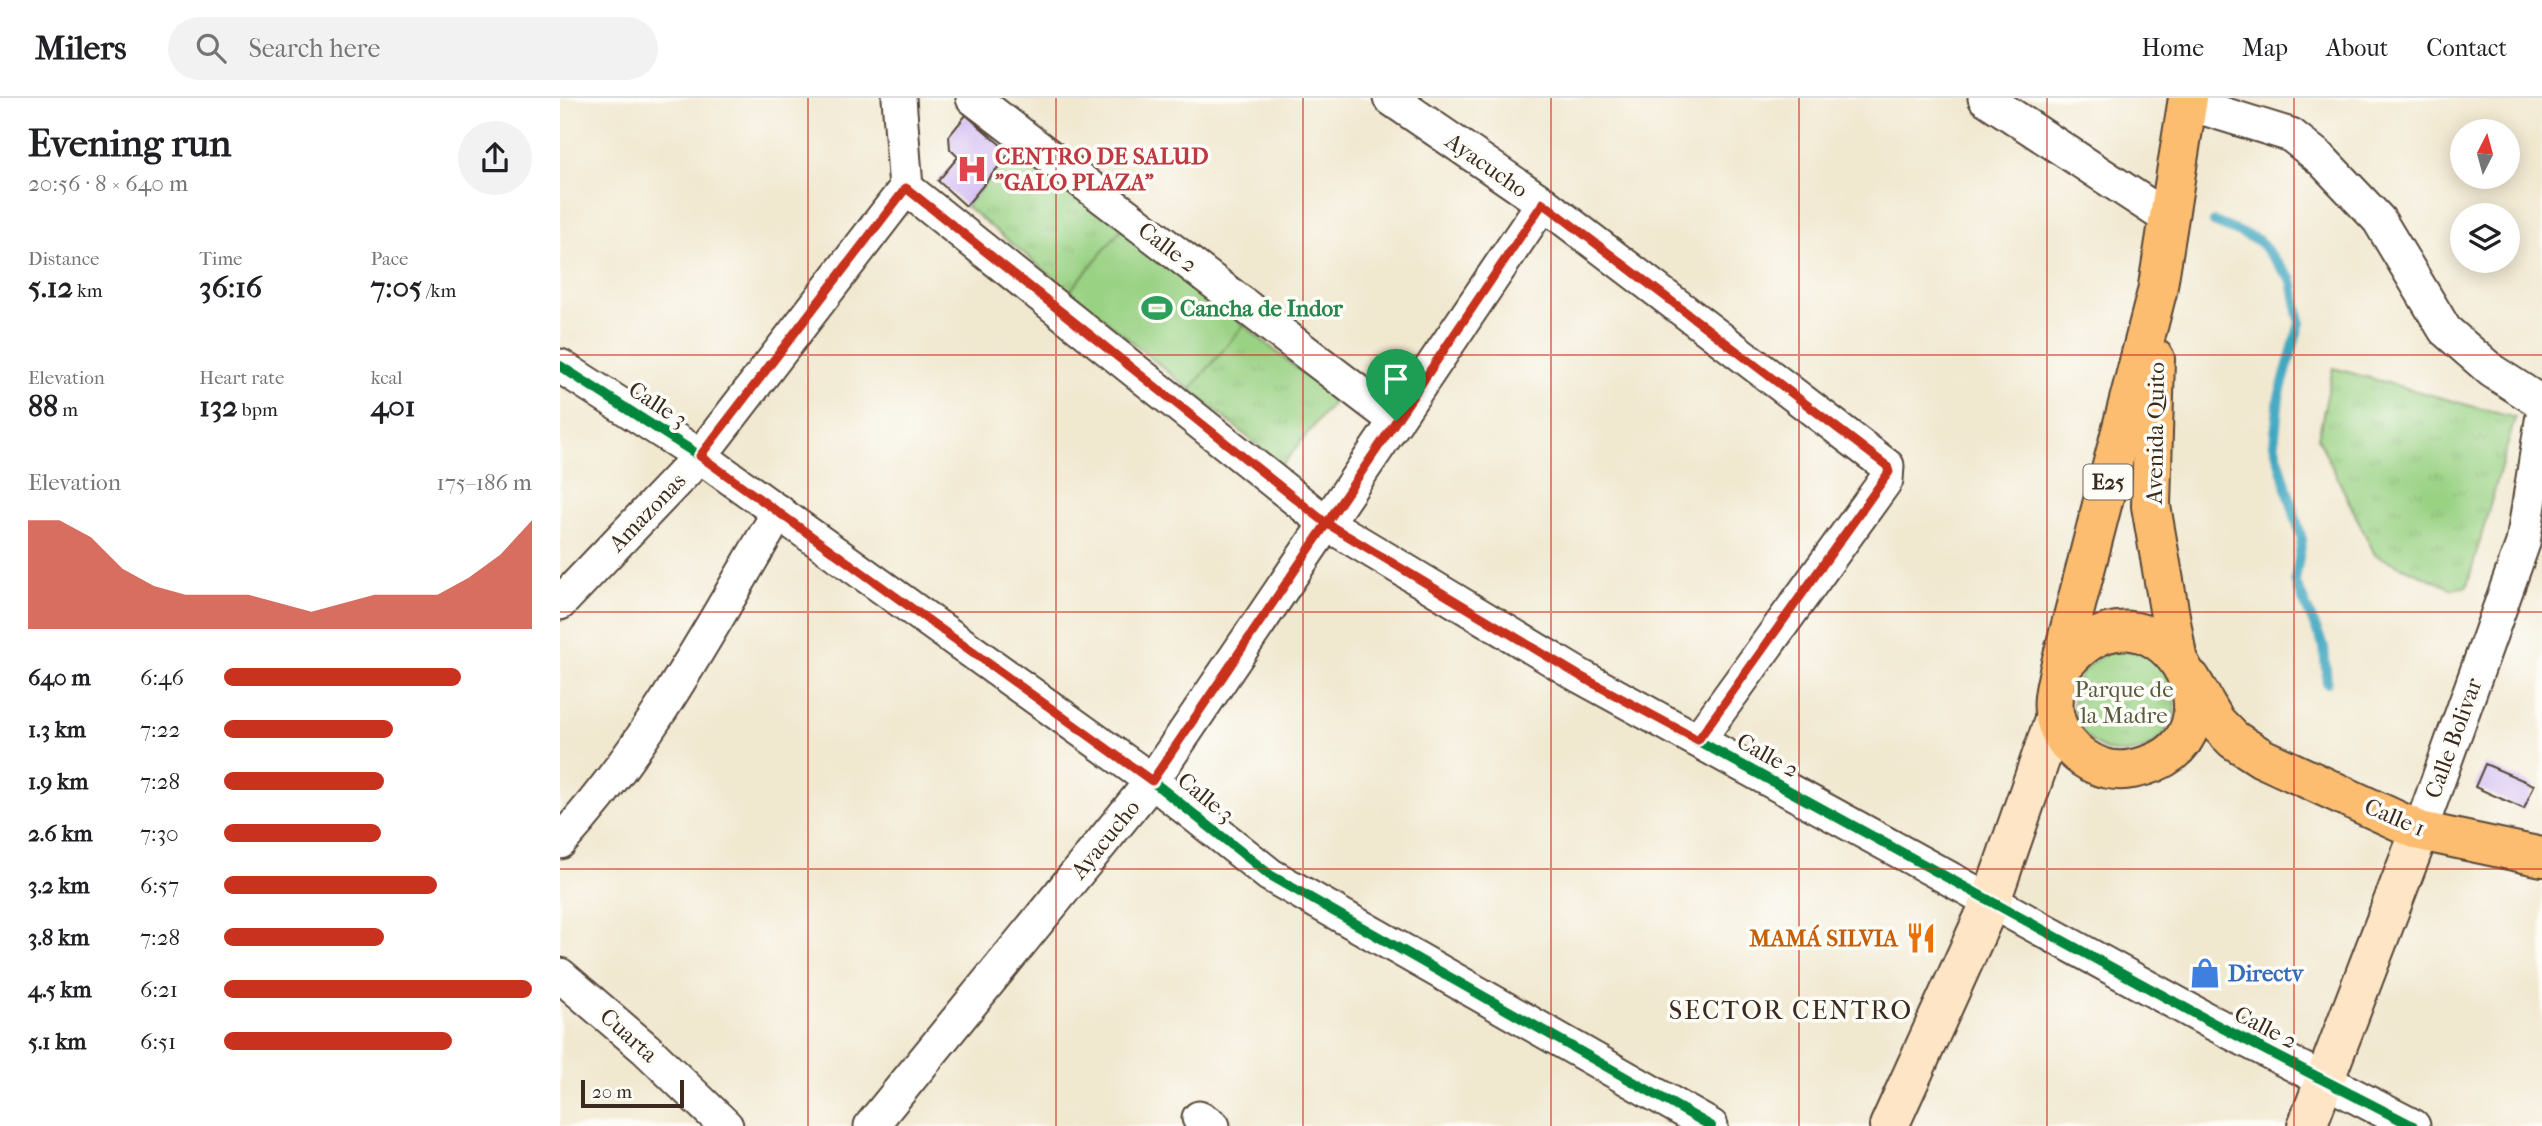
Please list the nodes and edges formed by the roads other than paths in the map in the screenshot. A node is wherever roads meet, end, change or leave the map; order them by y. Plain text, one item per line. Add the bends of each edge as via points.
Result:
1 (899, 98) edge
2 (973, 98) edge
3 (1985, 98) edge
4 (2187, 100) edge
5 (1409, 103) edge
6 (906, 188) junction
7 (1543, 203) junction
8 (2169, 219) junction
9 (2157, 292) junction
10 (560, 366) edge
11 (2542, 403) edge
12 (1396, 421) junction
13 (2542, 421) edge
14 (700, 456) junction
15 (779, 512) junction
16 (1326, 523) junction
17 (560, 603) edge
18 (2183, 665) junction
19 (2059, 671) junction
20 (2055, 717) junction
21 (1698, 740) junction
22 (2166, 756) junction
23 (2295, 771) junction
24 (1152, 781) junction
25 (2420, 831) junction
26 (560, 842) edge
27 (2542, 857) edge
28 (1991, 901) junction
29 (560, 975) edge
30 (2326, 1082) junction
31 (726, 1126) edge
32 (871, 1126) edge
33 (1711, 1126) edge
34 (1889, 1126) edge
35 (2307, 1126) edge
36 (2413, 1126) edge

1 - 6 street
2 - 12 street, Calle 2
3 - 8 street
4 - 8 highway, Avenida Quito / E25
4 - 11 street via 2291,135 2321,159 2379,220 2445,330 2492,371
5 - 7 street, Ayacucho
6 - 14 street, Amazonas
6 - 16 street, Calle 2
7 - 12 street, Ayacucho
7 - 21 street via 1887,466 1886,480
8 - 9 highway, Avenida Quito / E25
9 - 18 highway, Avenida Quito / E25 via 2151,506
9 - 19 highway, Avenida Quito / E25
10 - 14 street, Calle 3
12 - 16 street, Ayacucho
13 - 25 street, Calle Bolivar via 2522,543
14 - 15 street, Calle 3
14 - 17 street, Amazonas
15 - 24 street, Calle 3
15 - 26 street via 640,744
16 - 21 street, Calle 2 via 1580,676
16 - 24 street, Ayacucho
18 - 19 highway, E25 via 2149,637 2116,631 2093,638 2074,651
18 - 22 highway, E25 via 2193,697 2191,720 2182,740
18 - 23 highway, Calle 1 / E25 via 2216,722 2234,740
19 - 20 highway, E25
20 - 22 highway, E25 via 2064,740 2081,757 2103,768 2136,769
20 - 28 main road
21 - 28 street, Calle 2
22 - 23 highway, Calle 1 / E25 via 2212,756
23 - 25 highway, Calle 1 / E25
24 - 32 street, Ayacucho
24 - 33 street, Calle 3 via 1270,875
25 - 27 highway, Calle 1 / E25
25 - 30 main road, Calle Bolivar
28 - 30 street, Calle 2
28 - 34 main road
29 - 31 street, Cuarta
30 - 35 main road, Calle Bolivar
30 - 36 street, Calle 2

